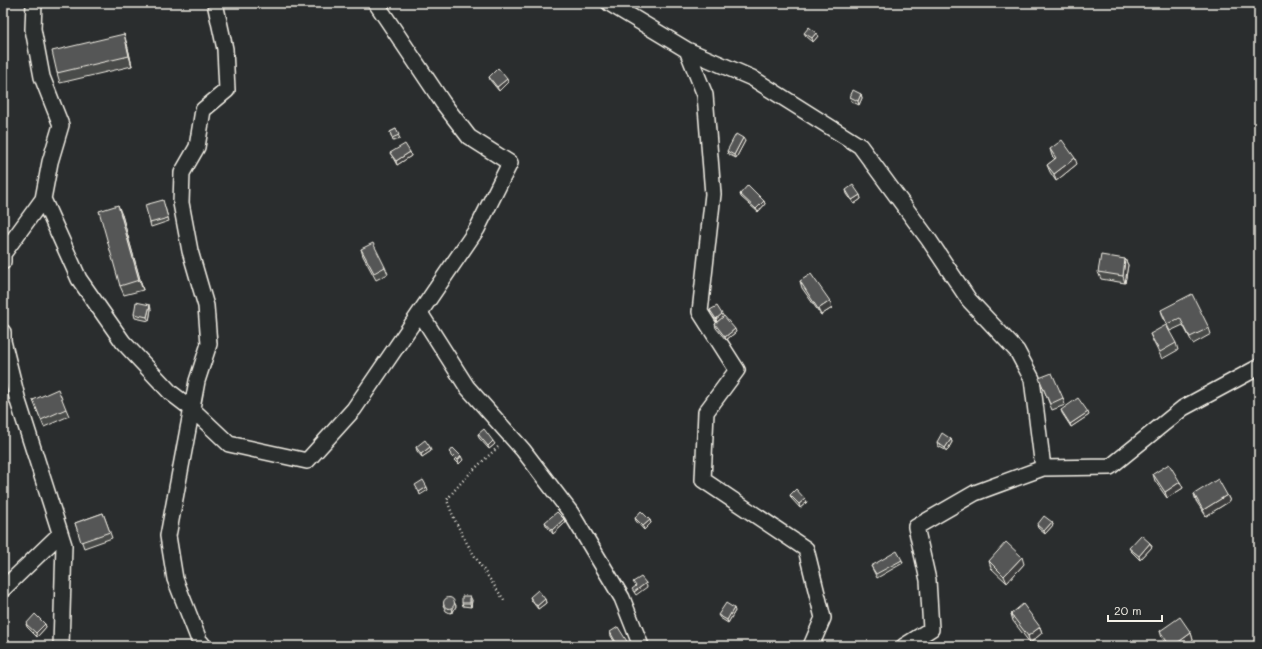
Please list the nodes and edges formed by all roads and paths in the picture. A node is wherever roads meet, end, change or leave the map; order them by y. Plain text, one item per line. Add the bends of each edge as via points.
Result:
1 (34, 3) edge
2 (215, 3) edge
3 (376, 3) edge
4 (610, 3) edge
5 (687, 50) junction
6 (43, 199) junction
7 (3, 262) edge
8 (420, 314) junction
9 (3, 332) edge
10 (1259, 367) edge
11 (192, 409) junction
12 (510, 436) junction
13 (1043, 468) junction
14 (60, 534) junction
15 (3, 589) edge
16 (504, 600) dead end
17 (61, 646) edge
18 (204, 646) edge
19 (641, 646) edge
20 (811, 646) edge
21 (904, 646) edge

1 - 6 street via 33,29 42,77 61,125
2 - 11 street via 224,49 227,90 203,110 197,147 182,173 181,203 190,251 206,306 209,344 197,381
3 - 8 street via 469,137 510,163 477,229
4 - 5 street
5 - 13 street via 752,78 860,146 929,240 969,300 1017,351 1032,379
5 - 20 street via 705,95 713,194 700,312 737,370 706,412 703,480 806,549 823,618
6 - 7 street via 3,254
6 - 11 street via 79,279 123,342 171,393
8 - 11 street via 354,409 307,461 230,444
8 - 12 street via 467,387
9 - 14 street via 18,401
10 - 13 street via 1183,408 1110,467
11 - 18 street via 168,536 175,579 199,640
12 - 16 path via 472,471 447,500 452,516
12 - 19 street via 571,513 622,598
13 - 21 street via 975,493 916,527 928,580 931,628
14 - 15 street
14 - 17 street via 64,545

